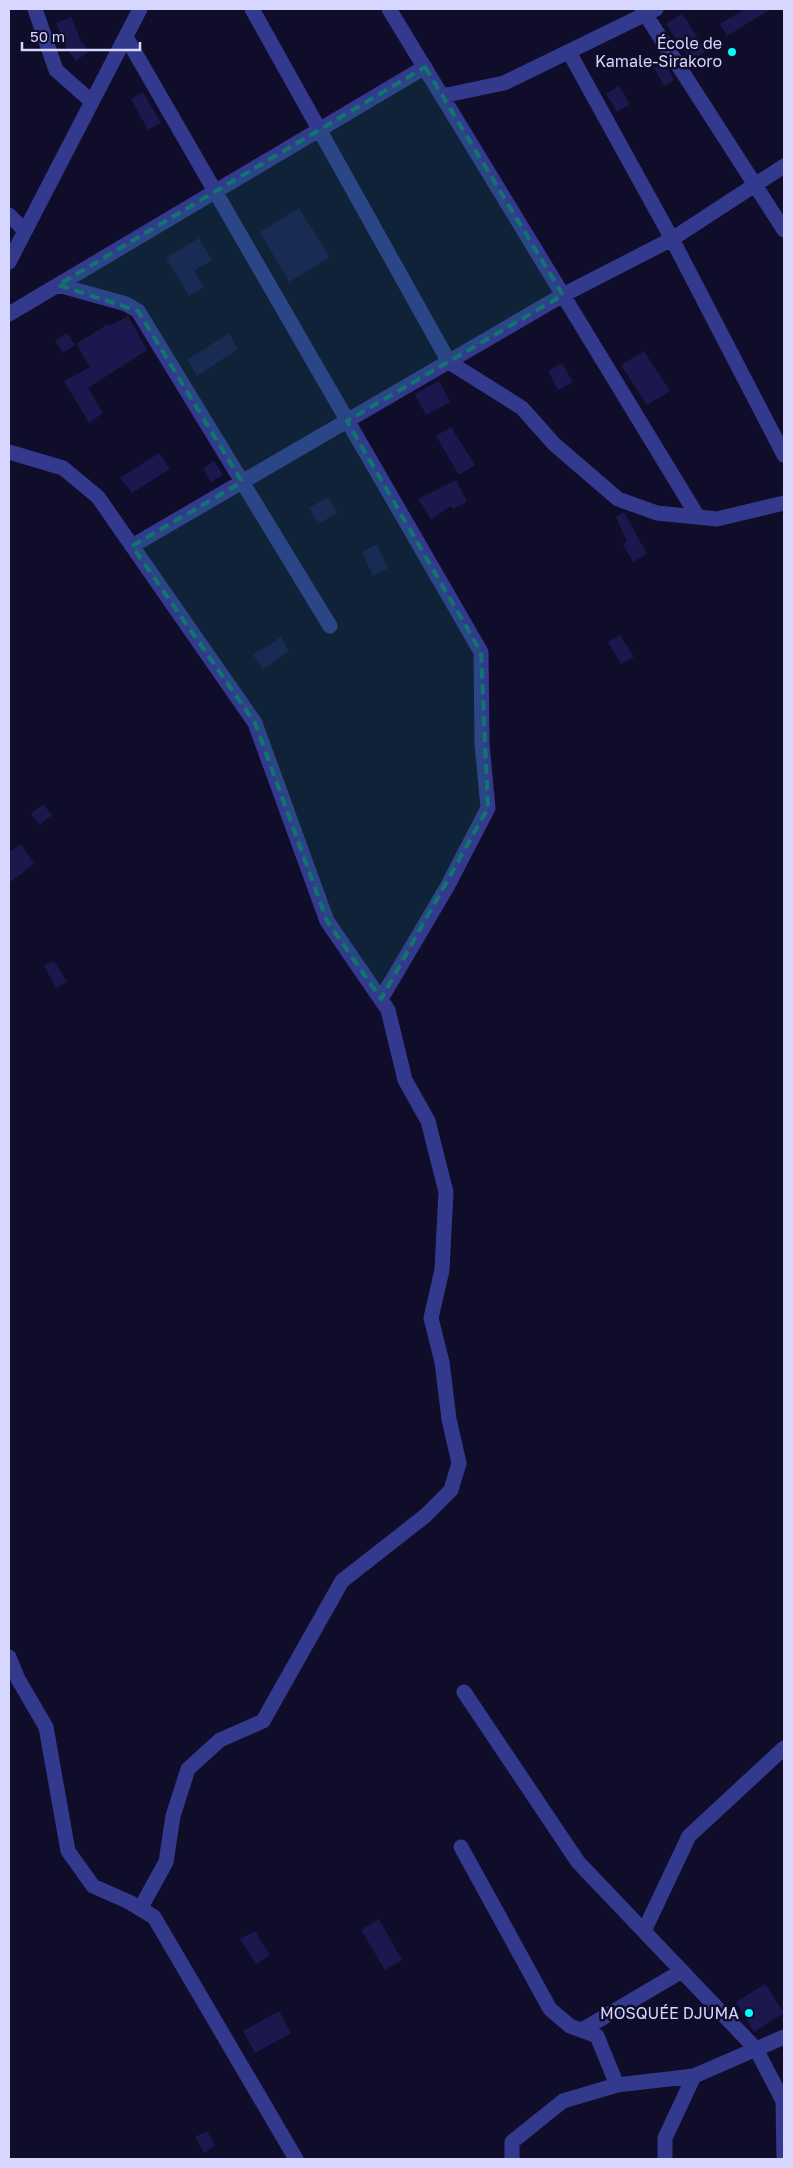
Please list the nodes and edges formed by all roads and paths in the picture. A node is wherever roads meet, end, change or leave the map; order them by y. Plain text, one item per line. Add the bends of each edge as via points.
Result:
1 (35, 9) edge
2 (140, 9) edge
3 (252, 9) edge
4 (390, 9) edge
5 (648, 11) edge
6 (126, 37) junction
7 (569, 52) junction
8 (425, 67) junction
9 (442, 96) junction
10 (92, 102) junction
11 (320, 129) junction
12 (784, 166) edge
13 (756, 185) junction
14 (215, 192) junction
15 (9, 215) edge
16 (784, 230) edge
17 (25, 231) junction
18 (672, 239) junction
19 (9, 262) edge
20 (58, 285) junction
21 (563, 295) junction
22 (9, 314) edge
23 (449, 362) junction
24 (347, 421) junction
25 (9, 452) edge
26 (784, 455) edge
27 (242, 482) junction
28 (783, 505) edge
29 (698, 517) junction
30 (132, 546) junction
31 (330, 626) dead end
32 (381, 1000) junction
33 (9, 1657) edge
34 (464, 1692) dead end
35 (784, 1748) edge
36 (461, 1847) dead end
37 (140, 1908) junction
38 (644, 1931) junction
39 (682, 1971) junction
40 (582, 2030) junction
41 (784, 2037) edge
42 (756, 2049) junction
43 (694, 2076) junction
44 (617, 2085) junction
45 (296, 2159) edge
46 (512, 2159) edge
47 (665, 2159) edge
48 (784, 2159) edge

1 - 10 street via 56,70
2 - 6 street
3 - 11 street
4 - 8 street
5 - 7 street
5 - 13 street
6 - 10 street
6 - 14 street
7 - 9 street via 504,83
7 - 18 street
8 - 9 street
8 - 11 street
9 - 21 street
10 - 17 street
11 - 14 street
11 - 23 street
12 - 13 street
13 - 16 street
13 - 18 street
14 - 20 street
14 - 24 street
15 - 17 street
17 - 19 street
18 - 21 street
18 - 26 street
20 - 22 street
20 - 27 street via 126,304 138,311
21 - 23 street
21 - 29 street
23 - 24 street
23 - 29 street via 522,408 554,444 618,499 657,514
24 - 27 street
24 - 32 street via 481,652 482,744 488,808 447,887
25 - 30 street via 63,468 98,497
27 - 30 street
27 - 31 street
28 - 29 street via 718,519
30 - 32 street via 255,723 327,921
32 - 37 street via 388,1010 405,1080 428,1121 446,1192 442,1270 432,1318 459,1462 451,1490 426,1516 342,1581 263,1721 220,1740 188,1769 173,1816 166,1862
33 - 37 street via 46,1727 68,1851 93,1886
34 - 38 street via 578,1862
35 - 38 street via 689,1836
36 - 40 street via 550,2009 570,2026
37 - 45 street via 154,1917
38 - 39 street
39 - 40 street
39 - 42 street
40 - 44 street via 597,2036
41 - 42 street
42 - 43 street
42 - 48 street via 783,2101
43 - 44 street
43 - 47 street via 665,2138
44 - 46 street via 563,2102 512,2142

